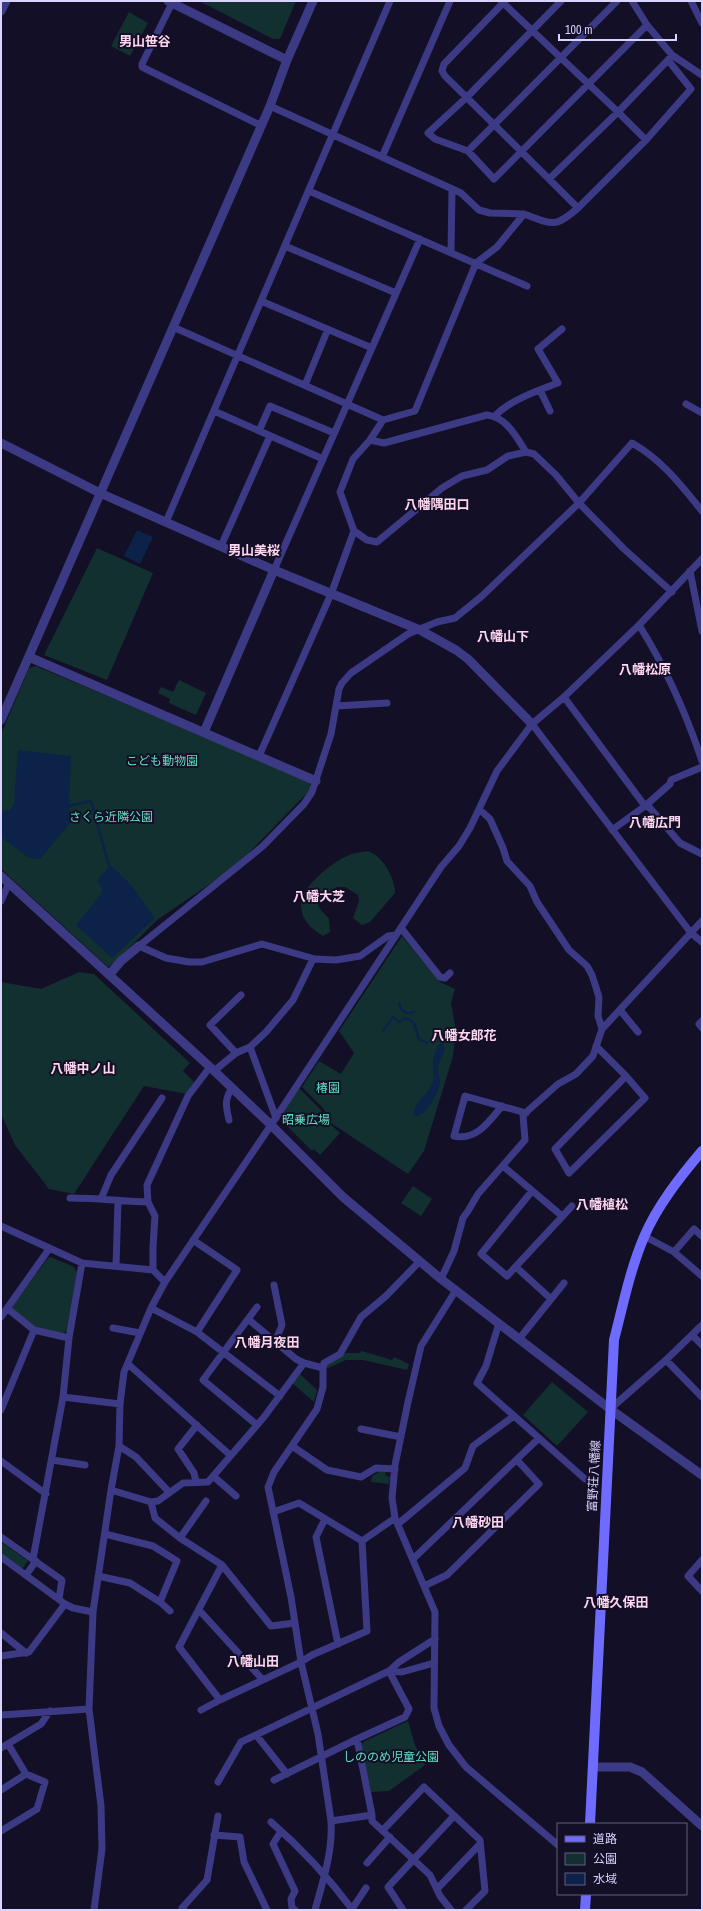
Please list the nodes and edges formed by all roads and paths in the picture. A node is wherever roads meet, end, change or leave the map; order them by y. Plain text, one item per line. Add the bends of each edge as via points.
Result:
1 (6, 1) edge
2 (313, 1) edge
3 (390, 1) edge
4 (450, 1) edge
5 (561, 1) edge
6 (618, 1) edge
7 (632, 1) edge
8 (691, 1) edge
9 (170, 2) edge
10 (503, 2) edge
11 (1, 11) edge
12 (702, 23) edge
13 (647, 25) junction
14 (532, 30) junction
15 (562, 58) junction
16 (670, 58) junction
17 (287, 60) junction
18 (702, 75) edge
19 (589, 85) junction
20 (467, 97) junction
21 (270, 106) junction
22 (618, 112) junction
23 (260, 125) junction
24 (495, 125) junction
25 (333, 135) junction
26 (646, 140) junction
27 (468, 151) junction
28 (522, 152) junction
29 (382, 157) junction
30 (549, 179) junction
31 (452, 189) junction
32 (309, 191) junction
33 (578, 208) junction
34 (524, 214) junction
35 (420, 239) junction
36 (285, 246) junction
37 (451, 253) junction
38 (476, 264) junction
39 (527, 286) dead end
40 (396, 293) junction
41 (261, 301) junction
42 (173, 327) junction
43 (328, 329) junction
44 (562, 329) dead end
45 (372, 348) junction
46 (237, 356) junction
47 (305, 384) junction
48 (540, 390) junction
49 (347, 404) junction
50 (686, 404) dead end
51 (214, 411) junction
52 (550, 411) dead end
53 (702, 413) edge
54 (495, 416) junction
55 (383, 420) junction
56 (259, 431) junction
57 (334, 433) junction
58 (270, 436) junction
59 (370, 440) junction
60 (1, 443) edge
61 (526, 452) junction
62 (323, 459) junction
63 (100, 493) junction
64 (579, 502) junction
65 (702, 511) edge
66 (166, 522) junction
67 (354, 531) junction
68 (221, 546) junction
69 (702, 559) edge
70 (274, 570) junction
71 (690, 572) junction
72 (672, 592) junction
73 (331, 594) junction
74 (700, 613) edge
75 (638, 625) junction
76 (420, 630) junction
77 (702, 632) edge
78 (29, 657) junction
79 (564, 697) junction
80 (387, 703) dead end
81 (336, 706) junction
82 (2, 717) edge
83 (532, 724) junction
84 (204, 732) junction
85 (259, 756) junction
86 (702, 760) edge
87 (702, 767) edge
88 (316, 781) junction
89 (645, 806) junction
90 (479, 809) junction
91 (612, 830) junction
92 (702, 854) edge
93 (1, 876) edge
94 (9, 883) junction
95 (1, 902) edge
96 (702, 921) edge
97 (399, 932) junction
98 (691, 933) junction
99 (702, 942) edge
100 (139, 946) junction
101 (313, 959) junction
102 (450, 973) dead end
103 (110, 974) junction
104 (241, 995) dead end
105 (620, 1010) junction
106 (702, 1021) edge
107 (702, 1028) edge
108 (602, 1029) junction
109 (638, 1032) dead end
110 (596, 1046) junction
111 (250, 1047) junction
112 (236, 1053) junction
113 (212, 1069) junction
114 (626, 1076) junction
115 (232, 1088) junction
116 (162, 1098) dead end
117 (502, 1106) junction
118 (526, 1112) junction
119 (228, 1120) dead end
120 (273, 1122) junction
121 (702, 1151) edge
122 (503, 1166) junction
123 (532, 1191) junction
124 (70, 1198) dead end
125 (101, 1199) junction
126 (118, 1201) junction
127 (148, 1202) junction
128 (572, 1206) dead end
129 (562, 1216) junction
130 (1, 1226) edge
131 (644, 1236) junction
132 (702, 1236) edge
133 (193, 1240) junction
134 (49, 1249) junction
135 (674, 1252) junction
136 (420, 1261) junction
137 (82, 1263) junction
138 (116, 1266) junction
139 (516, 1266) junction
140 (153, 1270) junction
141 (702, 1276) edge
142 (441, 1279) junction
143 (165, 1282) junction
144 (564, 1283) dead end
145 (274, 1285) dead end
146 (456, 1290) junction
147 (551, 1299) junction
148 (257, 1307) dead end
149 (151, 1308) junction
150 (8, 1309) junction
151 (1, 1317) edge
152 (248, 1319) junction
153 (498, 1323) junction
154 (702, 1325) edge
155 (113, 1328) dead end
156 (34, 1330) junction
157 (197, 1332) junction
158 (140, 1334) junction
159 (692, 1335) junction
160 (69, 1338) junction
161 (519, 1339) junction
162 (275, 1342) junction
163 (702, 1345) edge
164 (224, 1352) junction
165 (666, 1360) junction
166 (304, 1363) junction
167 (128, 1364) junction
168 (324, 1368) junction
169 (280, 1396) junction
170 (63, 1397) junction
171 (702, 1397) edge
172 (120, 1404) junction
173 (610, 1409) junction
174 (1, 1410) edge
175 (514, 1416) junction
176 (197, 1425) junction
177 (257, 1425) junction
178 (361, 1429) dead end
179 (401, 1437) junction
180 (539, 1438) junction
181 (119, 1446) junction
182 (292, 1446) junction
183 (230, 1455) junction
184 (1, 1460) edge
185 (52, 1460) junction
186 (517, 1460) junction
187 (85, 1465) dead end
188 (395, 1469) junction
189 (702, 1475) edge
190 (213, 1476) junction
191 (585, 1479) dead end
192 (196, 1482) junction
193 (111, 1490) junction
194 (169, 1492) junction
195 (46, 1494) junction
196 (236, 1496) dead end
197 (151, 1502) junction
198 (206, 1502) dead end
199 (273, 1512) junction
200 (325, 1519) junction
201 (397, 1521) junction
202 (105, 1534) junction
203 (1, 1537) edge
204 (180, 1538) junction
205 (362, 1541) junction
206 (1, 1557) edge
207 (34, 1560) junction
208 (413, 1560) junction
209 (702, 1560) edge
210 (222, 1565) junction
211 (26, 1575) junction
212 (98, 1576) junction
213 (424, 1586) junction
214 (702, 1591) edge
215 (59, 1599) junction
216 (160, 1602) junction
217 (65, 1604) junction
218 (170, 1610) dead end
219 (199, 1610) junction
220 (93, 1612) junction
221 (294, 1623) junction
222 (1, 1633) edge
223 (435, 1639) junction
224 (338, 1644) junction
225 (26, 1652) junction
226 (1, 1656) edge
227 (301, 1662) junction
228 (434, 1663) junction
229 (389, 1671) junction
230 (263, 1680) junction
231 (220, 1700) junction
232 (89, 1709) junction
233 (311, 1709) junction
234 (201, 1710) dead end
235 (50, 1711) junction
236 (1, 1715) edge
237 (256, 1735) junction
238 (357, 1739) junction
239 (8, 1744) junction
240 (1, 1748) edge
241 (321, 1758) junction
242 (594, 1767) junction
243 (26, 1774) junction
244 (287, 1774) junction
245 (274, 1780) dead end
246 (218, 1782) dead end
247 (1, 1790) edge
248 (372, 1815) junction
249 (218, 1816) dead end
250 (454, 1816) junction
251 (331, 1820) junction
252 (271, 1822) dead end
253 (590, 1823) edge
254 (702, 1826) edge
255 (383, 1830) junction
256 (1, 1831) edge
257 (281, 1831) junction
258 (214, 1835) junction
259 (390, 1837) junction
260 (480, 1844) junction
261 (557, 1844) edge
262 (413, 1859) junction
263 (367, 1862) dead end
264 (324, 1875) junction
265 (366, 1888) dead end
266 (437, 1890) junction
267 (586, 1895) edge
268 (94, 1910) edge
269 (184, 1910) edge
270 (267, 1910) edge
271 (295, 1910) edge
272 (315, 1910) edge
273 (403, 1910) edge
274 (451, 1910) edge
275 (466, 1910) edge
276 (585, 1910) edge

1 - 11 street
2 - 17 street
3 - 25 street
4 - 29 street
5 - 14 street
6 - 15 street
7 - 13 street
8 - 12 street
9 - 17 street
9 - 23 street via 142,67
10 - 14 street
10 - 20 street via 444,64 442,71 445,76
13 - 16 street
13 - 19 street
14 - 15 street
14 - 20 street
15 - 19 street
15 - 24 street
16 - 18 street
16 - 22 street
16 - 26 street via 691,89
17 - 21 street
19 - 22 street
19 - 28 street
20 - 24 street
20 - 27 street via 428,133 435,139
21 - 23 street
21 - 25 street
22 - 26 street
22 - 30 street
23 - 42 street
24 - 27 street
24 - 28 street
25 - 29 street
25 - 32 street
26 - 33 street
27 - 28 street via 494,179
28 - 30 street
29 - 31 street
30 - 33 street
31 - 34 street via 461,193 479,210 490,213
31 - 37 street
32 - 35 street
32 - 36 street
33 - 34 street via 564,220 551,224
34 - 38 street via 497,247
35 - 37 street
35 - 40 street
36 - 40 street
36 - 41 street
37 - 38 street
38 - 39 street
38 - 55 street via 415,411
40 - 45 street
41 - 43 street
41 - 46 street
42 - 46 street
42 - 63 street
43 - 45 street
43 - 47 street
44 - 48 street via 538,349 558,383
45 - 49 street
46 - 47 street
46 - 51 street
47 - 49 street
48 - 52 street
48 - 54 street via 501,409
49 - 55 street
49 - 57 street
50 - 53 street
51 - 56 street
51 - 66 street
54 - 59 street via 486,415 384,443
54 - 61 street via 512,430
55 - 59 street
56 - 57 street via 270,406
56 - 58 street
57 - 62 street
58 - 62 street
58 - 68 street
59 - 67 street via 353,459 340,492
60 - 63 street
61 - 64 street via 534,454
61 - 67 street via 508,456 487,470 462,476 442,488 377,542 367,540
62 - 70 street
63 - 66 street
63 - 78 street
64 - 65 street via 632,443 650,453 667,469
64 - 72 street via 624,549
64 - 76 street via 455,618 437,622
66 - 68 street
67 - 73 street
68 - 70 street
69 - 71 street
70 - 73 street
70 - 84 street
71 - 72 street
71 - 74 street
72 - 75 street
73 - 76 street
73 - 85 street
74 - 77 street
75 - 79 street
75 - 86 street via 673,686
76 - 81 street via 408,634 351,673 339,689
76 - 83 street via 468,659
78 - 82 street
78 - 84 street
79 - 83 street
79 - 89 street
80 - 81 street
81 - 88 street via 331,734
83 - 90 street via 497,771
83 - 91 street
84 - 85 street
85 - 88 street
87 - 89 street via 671,780 670,784
88 - 100 street via 304,804 263,846
89 - 91 street
89 - 92 street via 650,808 680,844
90 - 97 street via 459,846 441,867
90 - 108 street via 490,819 507,861 530,886 537,902 569,950 587,966 599,997 598,1016
91 - 98 street
93 - 94 street
94 - 95 street
94 - 103 street
96 - 98 street
97 - 101 street via 388,936 360,956 336,960
97 - 102 street via 440,977 445,978
97 - 120 street
98 - 99 street
98 - 105 street
100 - 101 street via 166,958 189,962 202,962 262,944
100 - 103 street
101 - 111 street via 293,1000
103 - 113 street
104 - 112 street via 210,1025
105 - 108 street
105 - 109 street
106 - 107 street via 699,1024
108 - 110 street
110 - 114 street
110 - 118 street via 593,1056 576,1074 558,1084
111 - 112 street
111 - 120 street
112 - 113 street
113 - 115 street
113 - 127 street via 188,1096 147,1184
114 - 114 street via 645,1098 569,1173 554,1149
115 - 119 street via 226,1096
115 - 120 street
116 - 125 street via 111,1175
117 - 117 street via 465,1096 454,1136 463,1138 478,1132
117 - 118 street
118 - 122 street via 523,1115 525,1140
120 - 133 street
120 - 136 street via 343,1197
121 - 131 main road, 富野荘八幡線 via 667,1196
122 - 123 street
122 - 142 street via 478,1194 463,1218 454,1251
123 - 129 street
123 - 139 street via 481,1254 507,1276
124 - 125 street
125 - 126 street
126 - 127 street
126 - 138 street
127 - 140 street via 155,1216
128 - 129 street
129 - 139 street
130 - 134 street
131 - 135 street
131 - 173 main road, 富野荘八幡線 via 627,1287 614,1340
132 - 135 street via 694,1229
133 - 143 street
133 - 157 street via 237,1270
134 - 137 street
134 - 150 street
135 - 141 street
136 - 142 street
136 - 168 street via 361,1317 340,1354 324,1363
137 - 138 street
137 - 160 street
138 - 140 street
139 - 147 street
140 - 143 street
142 - 146 street
143 - 149 street
144 - 147 street
145 - 162 street via 282,1325
146 - 153 street
146 - 179 street via 421,1346
147 - 161 street
148 - 152 street
149 - 157 street
149 - 158 street
150 - 151 street
150 - 156 street
152 - 162 street
152 - 164 street
153 - 161 street
153 - 175 street via 486,1366 476,1383
154 - 159 street
155 - 158 street
156 - 160 street
156 - 174 street
157 - 164 street
158 - 167 street
159 - 163 street
159 - 165 street
160 - 170 street
161 - 173 street
162 - 166 street
164 - 169 street
164 - 177 street via 203,1380
165 - 171 street
165 - 173 street
166 - 168 street
166 - 169 street
167 - 172 street via 124,1372
167 - 176 street
168 - 182 street via 323,1387 317,1409
169 - 177 street
170 - 172 street
170 - 185 street
172 - 181 street
173 - 189 street
173 - 242 main road, 富野荘八幡線
175 - 180 street
175 - 201 street via 473,1446 464,1468
176 - 183 street
176 - 192 street via 178,1449 194,1473
177 - 183 street
178 - 179 street
179 - 188 street
180 - 186 street
180 - 191 street
181 - 193 street
181 - 194 street via 136,1457
182 - 188 street via 327,1470 361,1477 376,1468
182 - 199 street via 274,1472 268,1487
183 - 190 street
184 - 195 street
185 - 187 street
185 - 195 street
186 - 208 street
186 - 213 street via 539,1484 447,1575
188 - 201 street via 392,1498
190 - 192 street via 208,1482
190 - 196 street
192 - 194 street via 183,1483
193 - 197 street
193 - 202 street
194 - 197 street via 158,1501
195 - 207 street
197 - 204 street via 155,1518
198 - 204 street
199 - 200 street via 299,1503
199 - 221 street
200 - 205 street
200 - 224 street via 316,1537
201 - 205 street
201 - 208 street
202 - 212 street
202 - 216 street via 153,1546 177,1562
203 - 207 street
204 - 210 street
205 - 224 street via 367,1631
206 - 211 street
207 - 211 street
207 - 215 street via 62,1580
208 - 213 street
209 - 214 street via 688,1576
210 - 219 street
210 - 221 street via 272,1626
211 - 215 street
212 - 216 street via 130,1583
212 - 220 street
213 - 223 street via 435,1612
215 - 217 street
216 - 218 street
217 - 220 street
217 - 225 street via 29,1652
219 - 230 street
219 - 231 street via 179,1647
220 - 232 street
221 - 227 street
222 - 225 street
223 - 228 street
223 - 229 street
224 - 227 street
225 - 226 street
227 - 230 street
227 - 233 street
228 - 229 street via 402,1672
228 - 261 street via 434,1708 439,1726 449,1745 466,1767
229 - 233 street
229 - 238 street via 409,1709 406,1717
230 - 231 street
231 - 234 street
232 - 235 street
232 - 268 street via 101,1806 102,1849
233 - 237 street
233 - 241 street
235 - 236 street
235 - 239 street via 41,1724
237 - 244 street
237 - 246 street via 241,1742
238 - 241 street
238 - 248 street
239 - 240 street
239 - 243 street
241 - 244 street
241 - 251 street
242 - 253 main road, 富野荘八幡線
242 - 254 street via 630,1767 642,1772
243 - 247 street
243 - 256 street via 45,1782 37,1809
244 - 245 street
248 - 251 street
248 - 255 street via 372,1820
249 - 258 street
250 - 255 street via 424,1787
250 - 260 street via 480,1840
250 - 262 street
251 - 264 street via 332,1834
252 - 257 street
255 - 259 street
257 - 264 street
257 - 271 street via 273,1844 295,1891 291,1898 292,1908
258 - 269 street via 207,1880 182,1908
258 - 270 street via 240,1837 244,1862
259 - 262 street
259 - 263 street
260 - 266 street
260 - 275 street via 485,1891
262 - 266 street via 430,1875
262 - 273 street via 388,1887
264 - 265 street via 352,1908
264 - 272 street
266 - 274 street
267 - 276 main road

